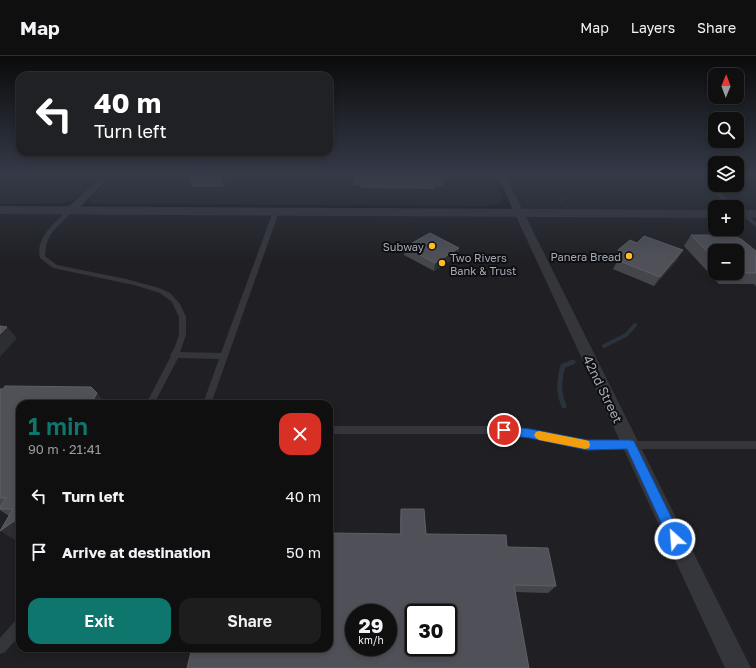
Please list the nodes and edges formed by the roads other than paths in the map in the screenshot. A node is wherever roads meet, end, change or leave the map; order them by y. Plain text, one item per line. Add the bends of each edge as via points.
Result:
1 (77, 204) edge
2 (515, 204) edge
3 (0, 210) edge
4 (70, 210) junction
5 (276, 212) junction
6 (519, 213) junction
7 (708, 214) edge
8 (744, 214) edge
9 (755, 220) edge
10 (174, 355) junction
11 (224, 356) junction
12 (152, 400) edge
13 (208, 400) edge
14 (333, 430) edge
15 (630, 445) junction
16 (756, 445) edge
17 (16, 630) edge
18 (0, 647) edge
19 (738, 668) edge

1 - 4 street
2 - 6 street, 42nd Street
3 - 4 street
4 - 5 street
4 - 10 lane via 47,233 42,245 42,257 55,267 122,279 169,295 181,309 183,320 182,340
5 - 6 street
5 - 11 lane
6 - 7 street
6 - 15 street, 42nd Street
8 - 9 street
10 - 11 lane
10 - 12 lane
11 - 13 lane
14 - 15 lane via 504,430 587,445
15 - 16 lane
15 - 19 street, 42nd Street
17 - 18 lane

